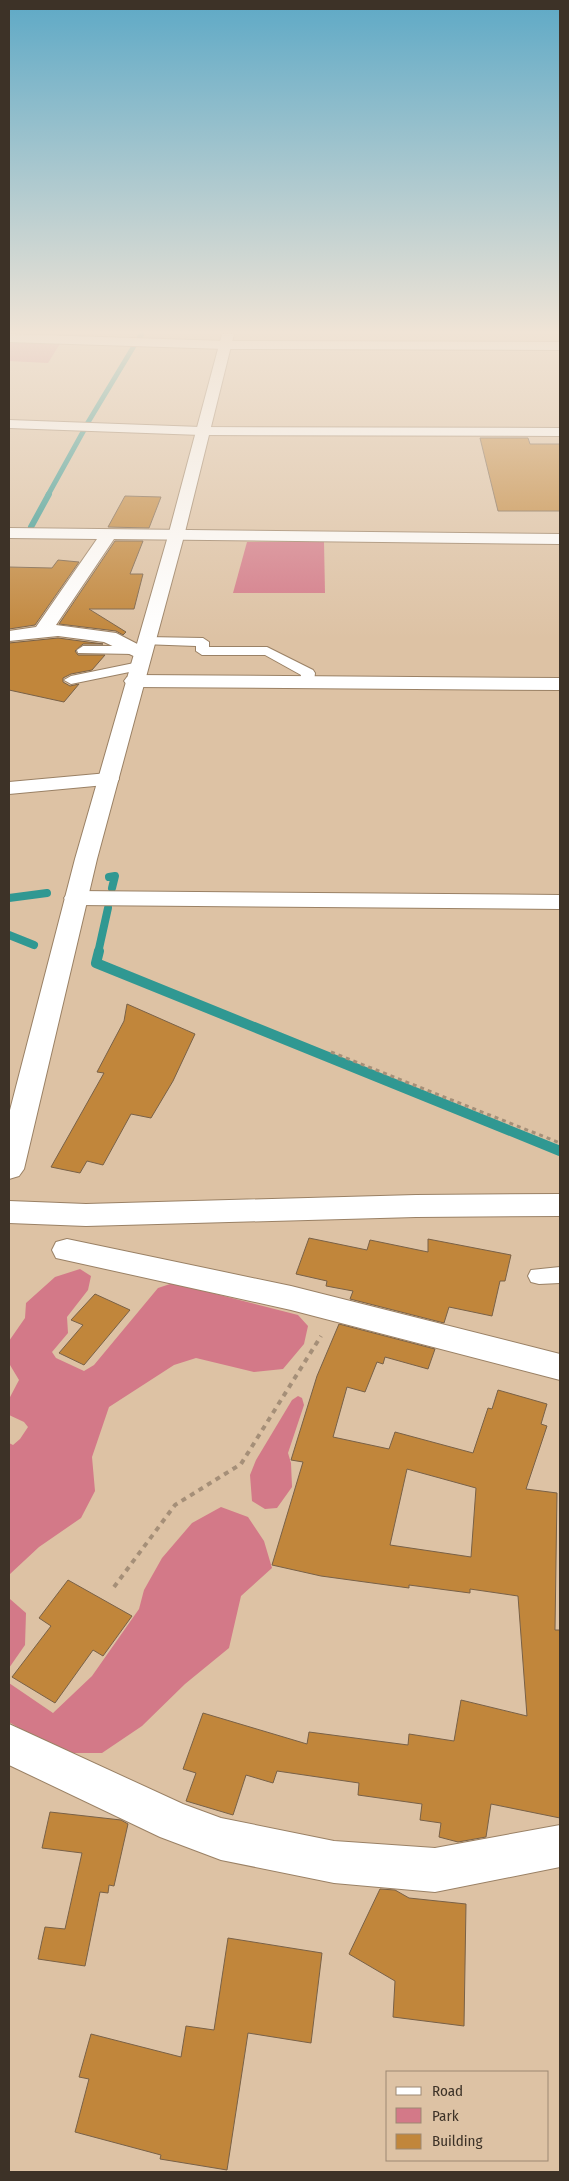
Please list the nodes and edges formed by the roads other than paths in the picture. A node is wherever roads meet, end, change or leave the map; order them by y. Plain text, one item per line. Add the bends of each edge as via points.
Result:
1 (200, 436) edge
2 (9, 533) edge
3 (109, 534) junction
4 (176, 536) junction
5 (560, 539) edge
6 (42, 632) junction
7 (9, 636) edge
8 (83, 650) dead end
9 (139, 659) junction
10 (71, 680) dead end
11 (307, 682) junction
12 (560, 684) edge
13 (108, 779) junction
14 (9, 788) edge
15 (76, 898) junction
16 (560, 902) edge
17 (9, 1169) edge
18 (560, 1205) edge
19 (9, 1212) edge
20 (67, 1250) dead end
21 (560, 1275) edge
22 (539, 1276) dead end
23 (560, 1367) edge
24 (9, 1744) edge
25 (560, 1846) edge

1 - 4 street
2 - 3 street
3 - 4 street
3 - 6 street
4 - 5 street
4 - 9 street
6 - 7 street
6 - 9 street via 58,630 110,637
8 - 9 lane
9 - 10 lane
9 - 11 street
9 - 11 lane via 203,642 202,651 267,651 308,673
9 - 13 street
11 - 12 street
13 - 14 street
13 - 15 street
15 - 16 street
15 - 17 street
18 - 19 street via 86,1215
20 - 23 street via 337,1310
21 - 22 lane
24 - 25 street via 175,1822 221,1839 334,1862 435,1870

